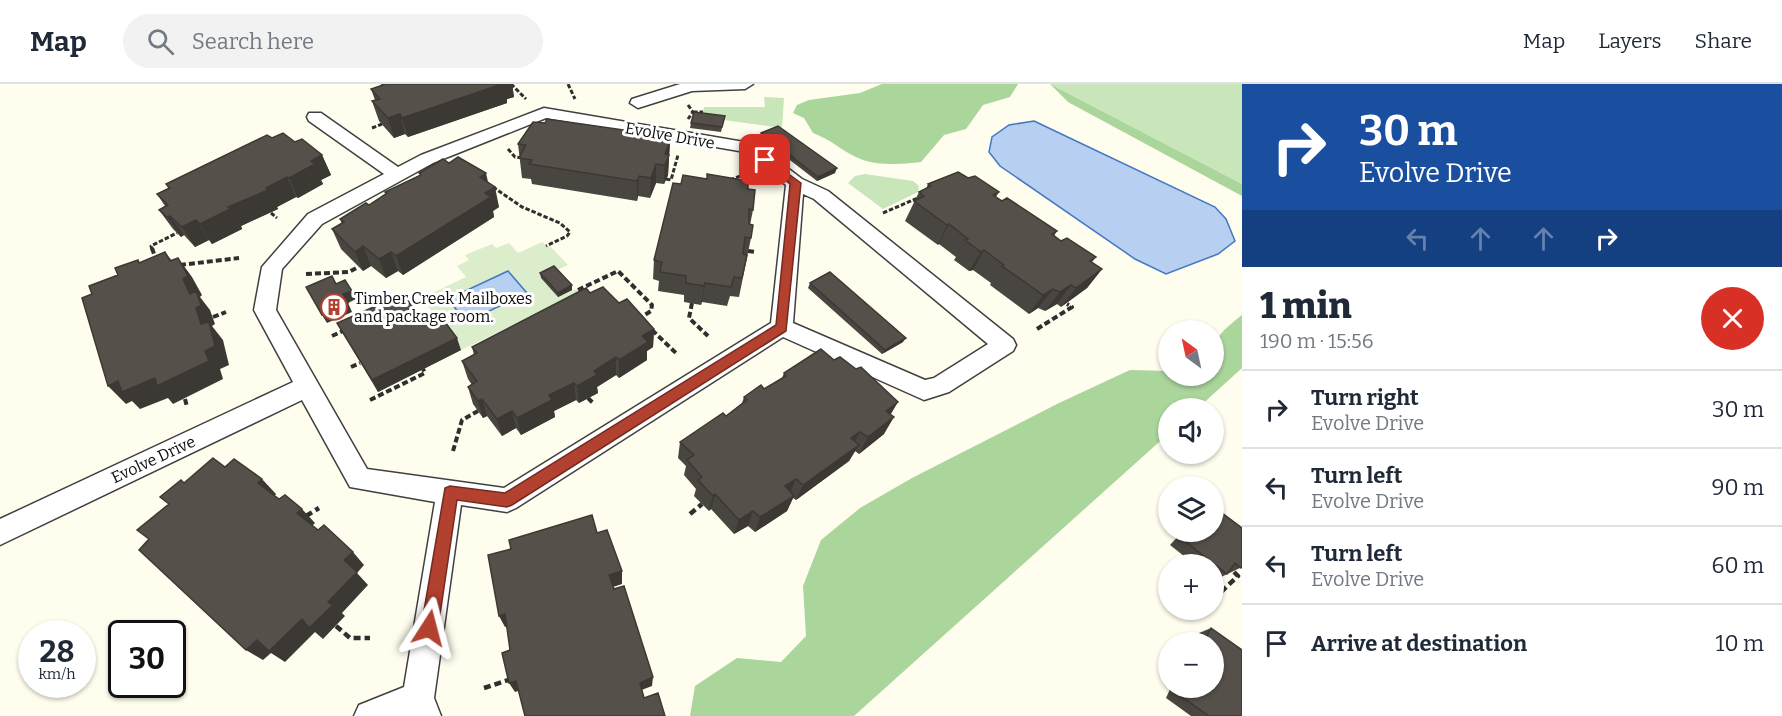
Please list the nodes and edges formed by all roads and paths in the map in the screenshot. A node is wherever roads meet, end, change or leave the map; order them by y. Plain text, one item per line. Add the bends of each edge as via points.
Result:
1 (512, 84) edge
2 (568, 84) edge
3 (639, 84) edge
4 (745, 84) edge
5 (575, 100) dead end
6 (528, 102) dead end
7 (638, 103) junction
8 (693, 112) edge
9 (703, 112) edge
10 (315, 117) dead end
11 (382, 124) edge
12 (372, 128) edge
13 (632, 128) junction
14 (508, 150) dead end
15 (680, 152) dead end
16 (524, 158) edge
17 (752, 171) dead end
18 (397, 175) junction
19 (666, 179) edge
20 (725, 182) edge
21 (795, 183) junction
22 (485, 189) edge
23 (925, 201) edge
24 (271, 213) edge
25 (883, 213) dead end
26 (277, 218) dead end
27 (177, 233) edge
28 (546, 246) dead end
29 (748, 251) edge
30 (756, 252) dead end
31 (239, 258) dead end
32 (157, 263) edge
33 (177, 266) edge
34 (358, 267) edge
35 (306, 274) dead end
36 (578, 291) edge
37 (415, 303) dead end
38 (692, 303) edge
39 (402, 304) edge
40 (1067, 304) edge
41 (226, 312) dead end
42 (213, 316) dead end
43 (640, 318) junction
44 (632, 323) edge
45 (352, 327) edge
46 (782, 327) junction
47 (1037, 329) dead end
48 (332, 336) dead end
49 (708, 336) dead end
50 (677, 354) dead end
51 (360, 363) edge
52 (351, 367) edge
53 (423, 369) edge
54 (306, 387) junction
55 (588, 398) edge
56 (185, 399) edge
57 (370, 400) edge
58 (594, 404) edge
59 (187, 407) dead end
60 (478, 411) edge
61 (453, 451) dead end
62 (450, 492) junction
63 (702, 504) edge
64 (319, 508) dead end
65 (690, 514) dead end
66 (306, 516) dead end
67 (0, 532) edge
68 (1232, 570) edge
69 (1224, 589) edge
70 (336, 626) dead end
71 (370, 638) dead end
72 (511, 679) edge
73 (484, 688) dead end
74 (421, 707) edge
75 (370, 716) edge

1 - 6 path
2 - 5 path
3 - 7 street
4 - 7 street via 690,86
7 - 13 street
8 - 9 path
10 - 18 street
11 - 12 path
13 - 18 street, Evolve Drive via 544,113 427,159
13 - 21 street, Evolve Drive via 750,148
14 - 16 path
15 - 19 path via 671,180
17 - 20 path
18 - 54 street, Evolve Drive via 315,219 272,267 265,310
21 - 46 street
21 - 46 street, Evolve Drive via 821,195 1005,345 941,385 924,390
22 - 28 path via 491,185 522,207 570,232
23 - 25 path via 918,196
24 - 26 path
27 - 32 path via 152,246
29 - 30 path
31 - 33 path
34 - 35 path via 349,272
36 - 43 path via 618,271 652,305 651,311
37 - 39 path via 412,300
38 - 49 path via 689,318
40 - 47 path via 1072,307
41 - 42 path
43 - 44 path
43 - 50 path
45 - 48 path
46 - 62 street, Evolve Drive via 507,500
51 - 52 path
53 - 57 path via 425,373
54 - 62 street, Evolve Drive via 359,479
54 - 67 street, Evolve Drive
55 - 58 path
56 - 59 path
60 - 61 path via 462,420
62 - 74 street
63 - 65 path
64 - 66 path
68 - 69 path via 1238,576
70 - 71 path via 350,638
72 - 73 path
74 - 75 street

